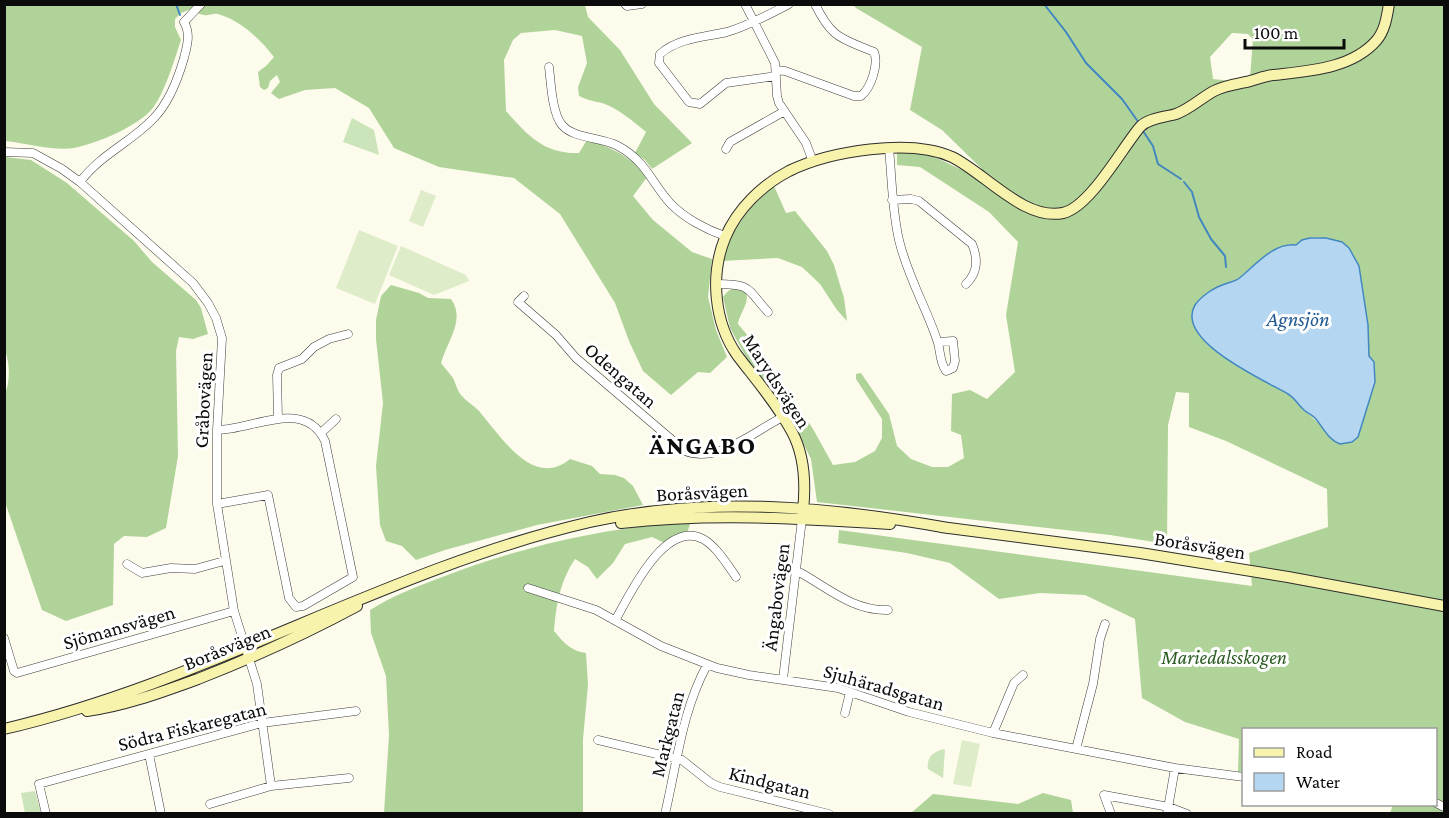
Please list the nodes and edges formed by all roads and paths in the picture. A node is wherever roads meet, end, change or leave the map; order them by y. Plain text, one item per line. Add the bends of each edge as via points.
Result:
1 (201, 4) edge
2 (624, 4) edge
3 (642, 4) edge
4 (745, 4) edge
5 (789, 4) edge
6 (815, 4) edge
7 (1389, 4) edge
8 (753, 21) junction
9 (549, 67) dead end
10 (776, 73) junction
11 (783, 112) junction
12 (888, 148) junction
13 (726, 149) dead end
14 (4, 152) edge
15 (813, 162) junction
16 (81, 182) junction
17 (892, 200) junction
18 (725, 236) junction
19 (716, 284) junction
20 (966, 284) dead end
21 (524, 296) dead end
22 (768, 312) dead end
23 (348, 334) dead end
24 (938, 342) dead end
25 (783, 417) junction
26 (278, 419) junction
27 (336, 419) dead end
28 (217, 430) junction
29 (321, 433) junction
30 (217, 504) junction
31 (802, 514) junction
32 (224, 561) junction
33 (127, 564) dead end
34 (796, 572) junction
35 (736, 577) dead end
36 (528, 588) dead end
37 (1444, 606) edge
38 (888, 610) dead end
39 (234, 611) junction
40 (616, 620) junction
41 (1105, 624) dead end
42 (4, 638) edge
43 (247, 653) junction
44 (707, 665) junction
45 (1023, 675) dead end
46 (783, 679) junction
47 (850, 692) junction
48 (356, 711) dead end
49 (845, 713) dead end
50 (262, 723) junction
51 (4, 729) edge
52 (993, 734) junction
53 (598, 740) dead end
54 (1076, 749) junction
55 (149, 754) junction
56 (676, 758) junction
57 (1174, 768) junction
58 (1242, 777) edge
59 (349, 778) dead end
60 (271, 786) junction
61 (210, 804) dead end
62 (1168, 810) edge
63 (46, 813) edge
64 (161, 813) edge
65 (665, 813) edge
66 (829, 813) edge
67 (1111, 813) edge
68 (1187, 813) edge

1 - 16 street via 184,22 188,36 182,63 158,114 97,163
2 - 3 street
4 - 8 street
5 - 8 street
6 - 10 street via 825,25 839,38 874,52 877,59 867,91 854,96 785,71
7 - 12 main road, Marydsvägen via 1377,40 1342,63 1237,83 1216,90 1180,113 1143,123 1093,189 1063,213 1050,214 1021,204 951,157 930,150
8 - 10 street via 775,63
8 - 10 street via 665,50 659,63 689,102 695,104 726,83
9 - 18 street via 558,117 566,129 619,146 640,162 676,208
10 - 11 street via 777,96
11 - 13 street via 730,142
11 - 15 street via 806,143
12 - 15 main road, Marydsvägen
12 - 17 street
14 - 16 street, Gråbovägen via 33,153
15 - 18 main road, Marydsvägen via 789,171 754,195
16 - 28 street, Gråbovägen via 193,283 208,303 223,348
17 - 20 street via 918,201 972,244 975,270
17 - 24 street via 899,242
18 - 19 main road, Marydsvägen
19 - 22 street via 749,289
19 - 25 main road, Marydsvägen via 726,334
21 - 25 street, Odengatan via 518,302 525,309 685,451 710,454
23 - 26 street via 329,339 302,359 279,368
25 - 31 main road, Marydsvägen via 796,440 802,465
26 - 28 street
26 - 29 street via 294,417 308,421
27 - 29 street
28 - 30 street, Gråbovägen
29 - 30 street via 354,577 296,607 290,598 268,495
30 - 32 street, Gråbovägen
31 - 34 street, Ängabovägen
31 - 37 main road, Boråsvägen via 1060,542
31 - 43 main road, Boråsvägen via 673,518 566,529 497,549 390,589 297,637
32 - 33 street via 195,569 142,573
32 - 39 street, Gråbovägen
34 - 38 street via 848,601
34 - 46 street, Ängabovägen
35 - 40 street via 705,540 681,536 666,545 642,573
36 - 40 street, Sjuhäradsgatan
39 - 42 street, Sjömansvägen via 21,672 14,671
39 - 43 street, Gråbovägen
40 - 44 street, Sjuhäradsgatan via 661,646
41 - 54 street
43 - 50 street, Gråbovägen via 257,684
43 - 51 main road, Boråsvägen via 138,700
44 - 46 street, Sjuhäradsgatan
44 - 56 street, Markgatan via 691,698
45 - 52 street via 1014,682
46 - 47 street, Sjuhäradsgatan
47 - 49 street
47 - 52 street, Sjuhäradsgatan
48 - 50 street, Södra Fiskaregatan
50 - 55 street, Södra Fiskaregatan
50 - 60 street, Gråbovägen
52 - 54 street, Sjuhäradsgatan
53 - 56 street
54 - 57 street, Sjuhäradsgatan
55 - 63 street, Södra Fiskaregatan via 39,784
55 - 64 street
56 - 65 street, Markgatan
56 - 66 street, Kindgatan via 720,787
57 - 58 street, Sjuhäradsgatan
57 - 62 street
59 - 60 street
60 - 61 street
62 - 67 street via 1104,795
62 - 68 street

